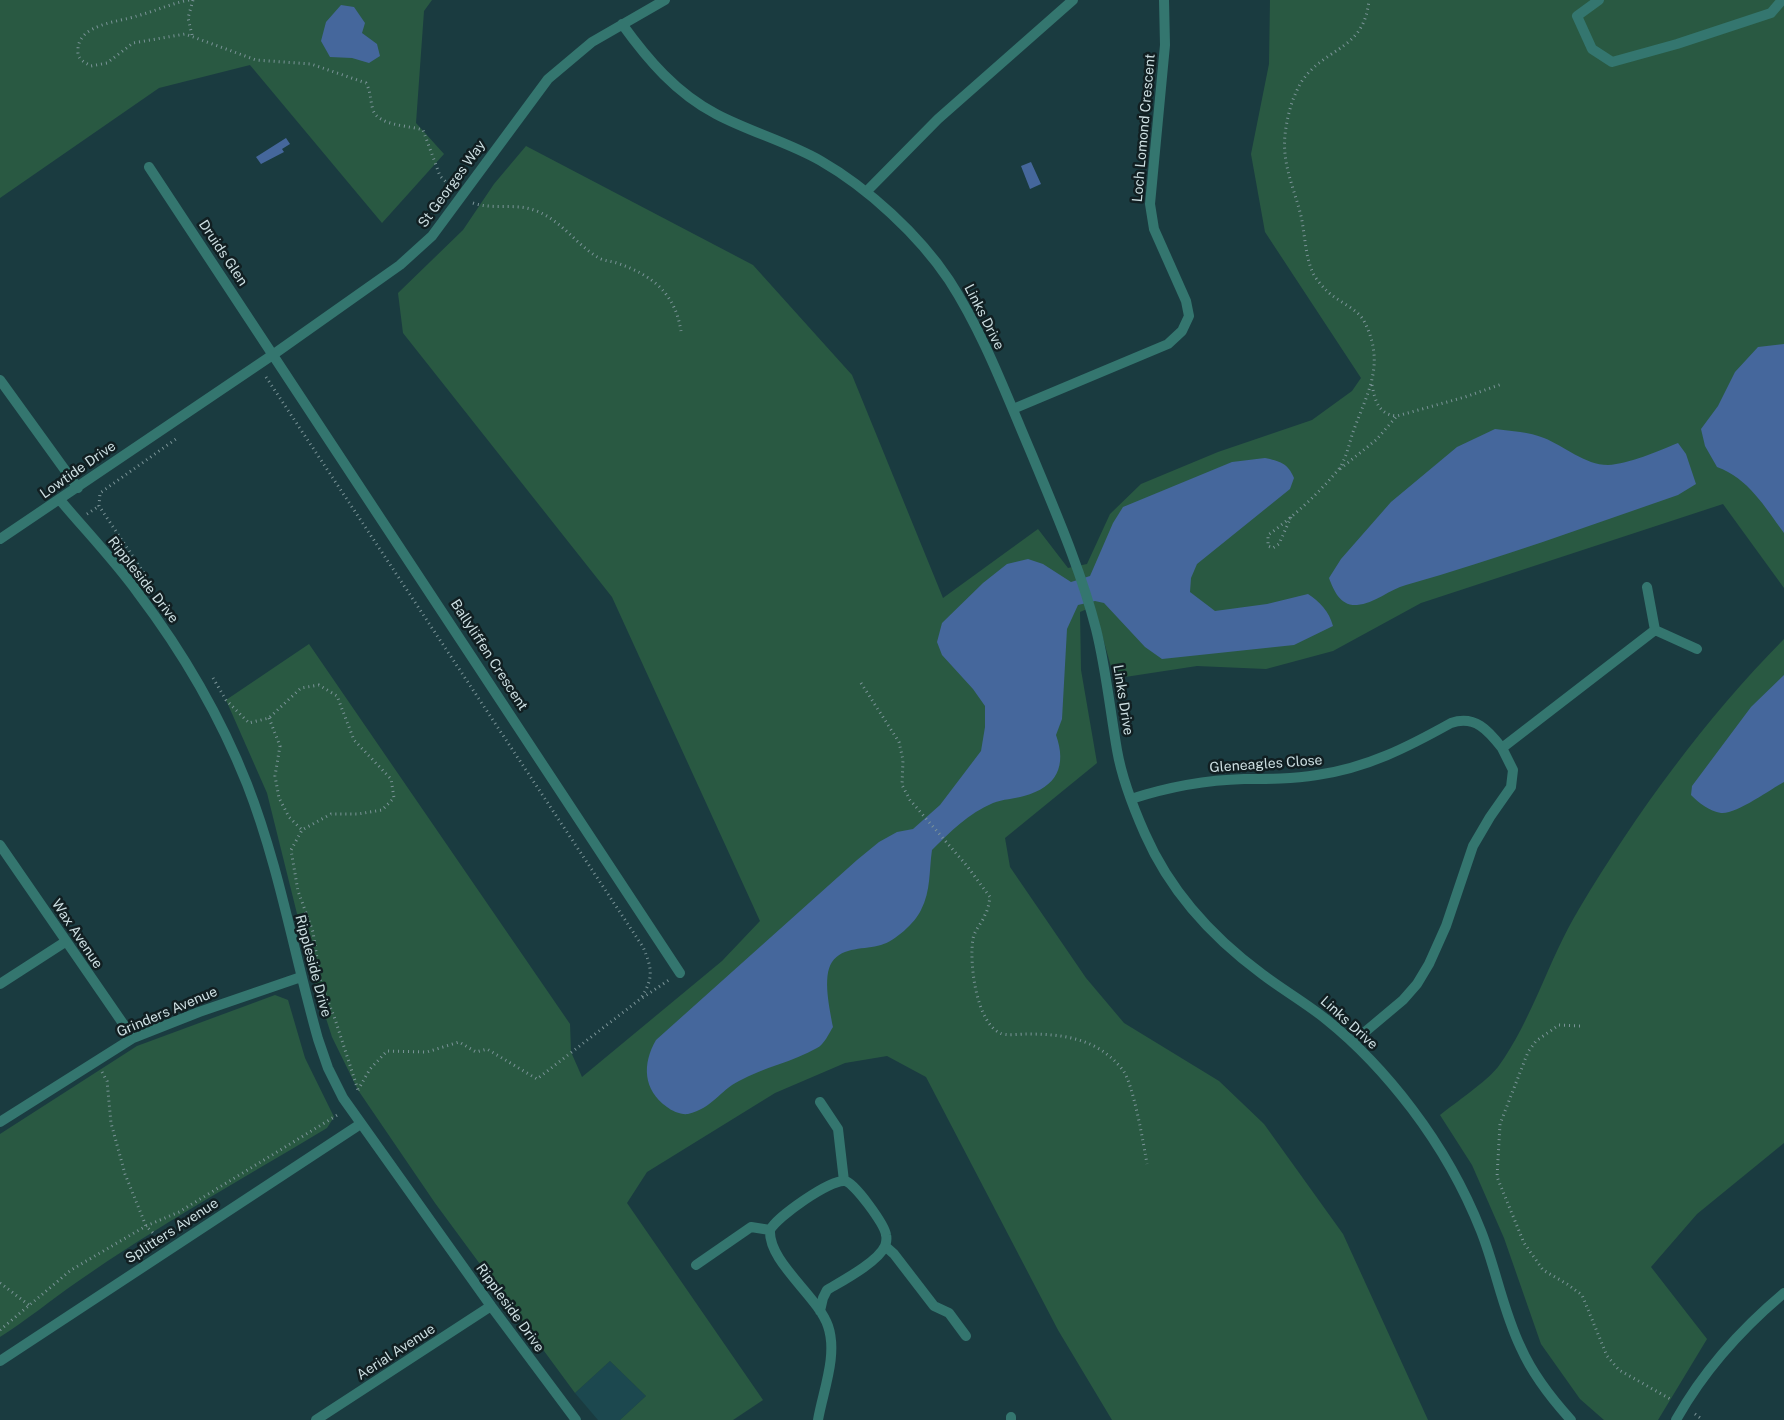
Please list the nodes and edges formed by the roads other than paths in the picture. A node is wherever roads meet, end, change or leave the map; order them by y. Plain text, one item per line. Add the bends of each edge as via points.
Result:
1 (665, 0) edge
2 (1072, 0) edge
3 (1164, 0) edge
4 (1599, 0) edge
5 (1782, 0) edge
6 (622, 24) junction
7 (149, 167) dead end
8 (866, 192) junction
9 (274, 354) junction
10 (0, 380) edge
11 (1012, 409) junction
12 (171, 422) joint
13 (78, 488) junction
14 (60, 500) junction
15 (0, 539) edge
16 (1647, 587) dead end
17 (1655, 630) junction
18 (1697, 649) dead end
19 (1502, 748) junction
20 (1131, 799) junction
21 (0, 844) edge
22 (65, 942) junction
23 (680, 973) road end
24 (301, 977) junction
25 (0, 984) edge
26 (133, 1038) junction
27 (1353, 1042) junction
28 (820, 1102) dead end
29 (0, 1122) edge
30 (359, 1125) junction
31 (844, 1181) junction
32 (770, 1230) junction
33 (885, 1246) junction
34 (696, 1265) dead end
35 (1784, 1293) edge
36 (491, 1306) junction
37 (820, 1311) junction
38 (966, 1336) dead end
39 (0, 1361) edge
40 (316, 1420) edge
41 (576, 1420) edge
42 (818, 1420) edge
43 (1571, 1420) edge
44 (1676, 1420) edge

1 - 6 street, St Georges Way
2 - 8 street via 938,119
3 - 11 street, Loch Lomond Crescent via 1165,45 1150,204 1156,235 1189,308 1186,325 1176,338 1159,349
4 - 5 street via 1577,16 1592,49 1612,62 1771,13
6 - 8 street, Links Drive via 658,71 693,100 714,113 820,161
6 - 9 street, St Georges Way via 592,42 548,79 432,236 418,250
7 - 9 street, Druids Glen
8 - 11 street, Links Drive via 890,213 946,276 963,303
9 - 12 street, St Georges Way
9 - 23 street, Ballyliffen Crescent
10 - 13 street
11 - 20 street, Links Drive via 1060,523 1095,624 1109,689 1117,751
12 - 13 street, Lowtide Drive
13 - 14 street, Lowtide Drive
14 - 15 street, Lowtide Drive
14 - 24 street, Rippleside Drive via 138,592 194,675 219,722 247,784 272,860
16 - 17 street
17 - 18 street
17 - 19 street
19 - 20 street, Gleneagles Close via 1479,723 1461,720 1451,722 1391,756 1344,770 1287,779 1182,785
19 - 27 street, Gleneagles Close via 1513,770 1511,787 1473,846 1446,926 1429,964 1402,1000
20 - 27 street, Links Drive via 1165,874 1194,911 1227,946
21 - 22 street, Wax Avenue
22 - 25 street
22 - 26 street, Wax Avenue
24 - 26 street, Grinders Avenue
24 - 30 street, Rippleside Drive via 328,1068
26 - 29 street, Grinders Avenue
27 - 43 street, Links Drive via 1411,1108 1452,1171 1482,1234 1519,1345 1540,1381
28 - 31 street via 838,1128
30 - 36 street, Rippleside Drive
30 - 39 street, Splitters Avenue
31 - 32 street via 832,1182 780,1217
31 - 33 street via 854,1187 882,1227 886,1235
32 - 34 street via 751,1227
32 - 37 street via 771,1245
33 - 37 street via 871,1261 827,1290
33 - 38 street via 934,1306 949,1313
35 - 44 street via 1725,1349 1691,1393
36 - 40 street, Aerial Avenue
36 - 41 street, Rippleside Drive
37 - 42 street via 828,1325 832,1349

